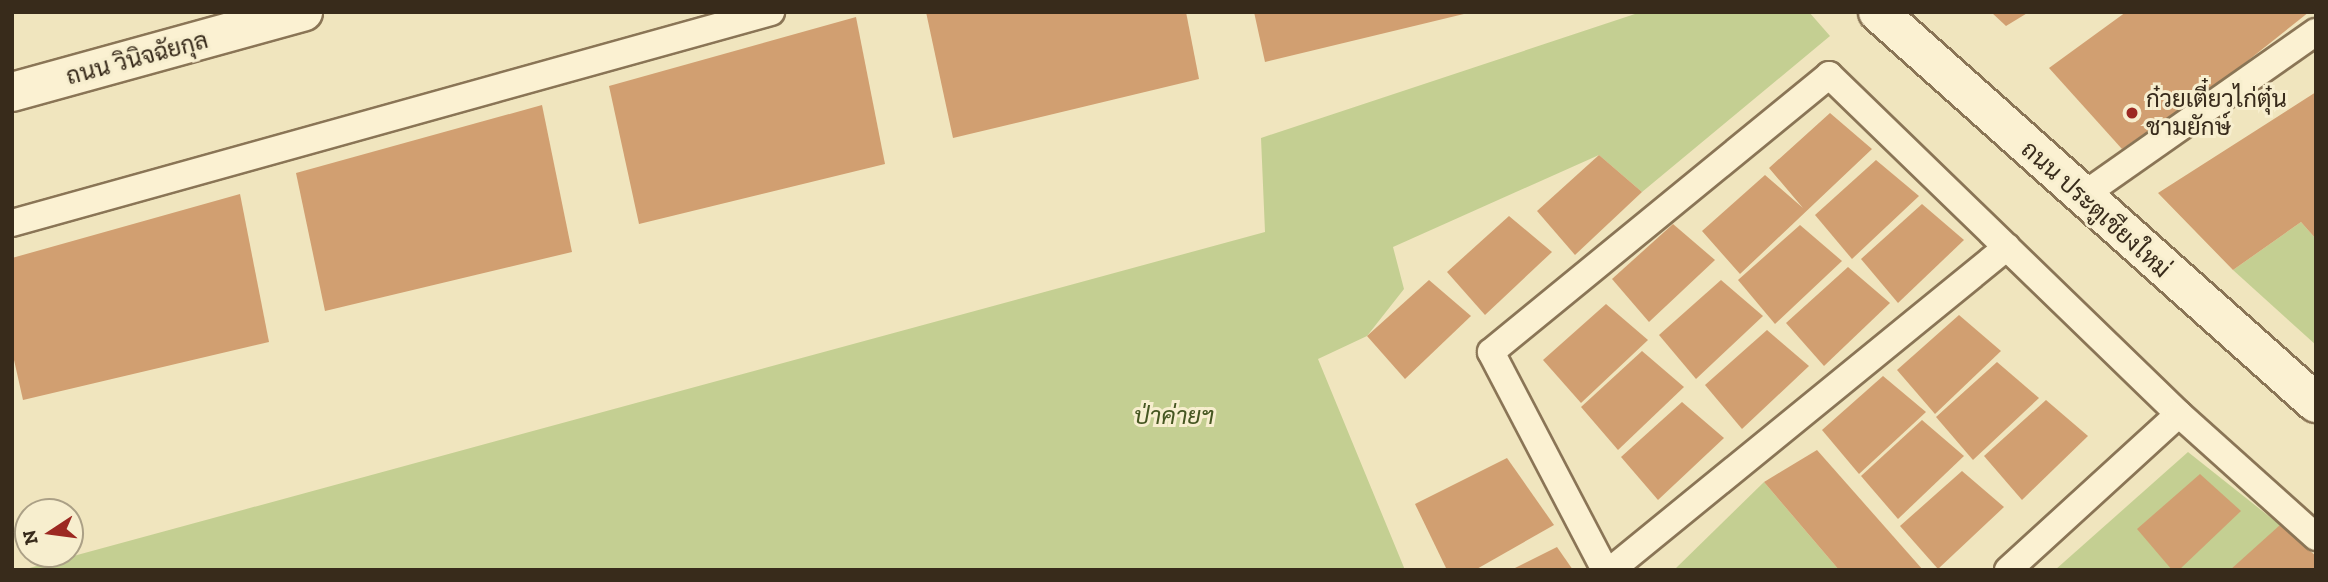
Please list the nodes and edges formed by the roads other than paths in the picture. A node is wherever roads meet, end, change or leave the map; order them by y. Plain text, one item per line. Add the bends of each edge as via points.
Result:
1 (303, 12) edge
2 (771, 12) edge
3 (1878, 12) edge
4 (2316, 32) edge
5 (12, 92) edge
6 (2081, 197) junction
7 (12, 223) edge
8 (2007, 247) junction
9 (2313, 395) edge
10 (2179, 414) junction
11 (2316, 537) edge
12 (1605, 570) edge
13 (1611, 570) edge
14 (2008, 570) edge

1 - 5 main road, ถนน วินิจฉัยกุล
2 - 7 lane
3 - 6 main road, ถนน ประตูเชียงใหม่
4 - 6 lane
6 - 9 main road, ถนน ประตูเชียงใหม่
8 - 10 lane
8 - 12 lane via 1829,75 1492,352
8 - 13 lane
10 - 11 lane
10 - 14 lane

